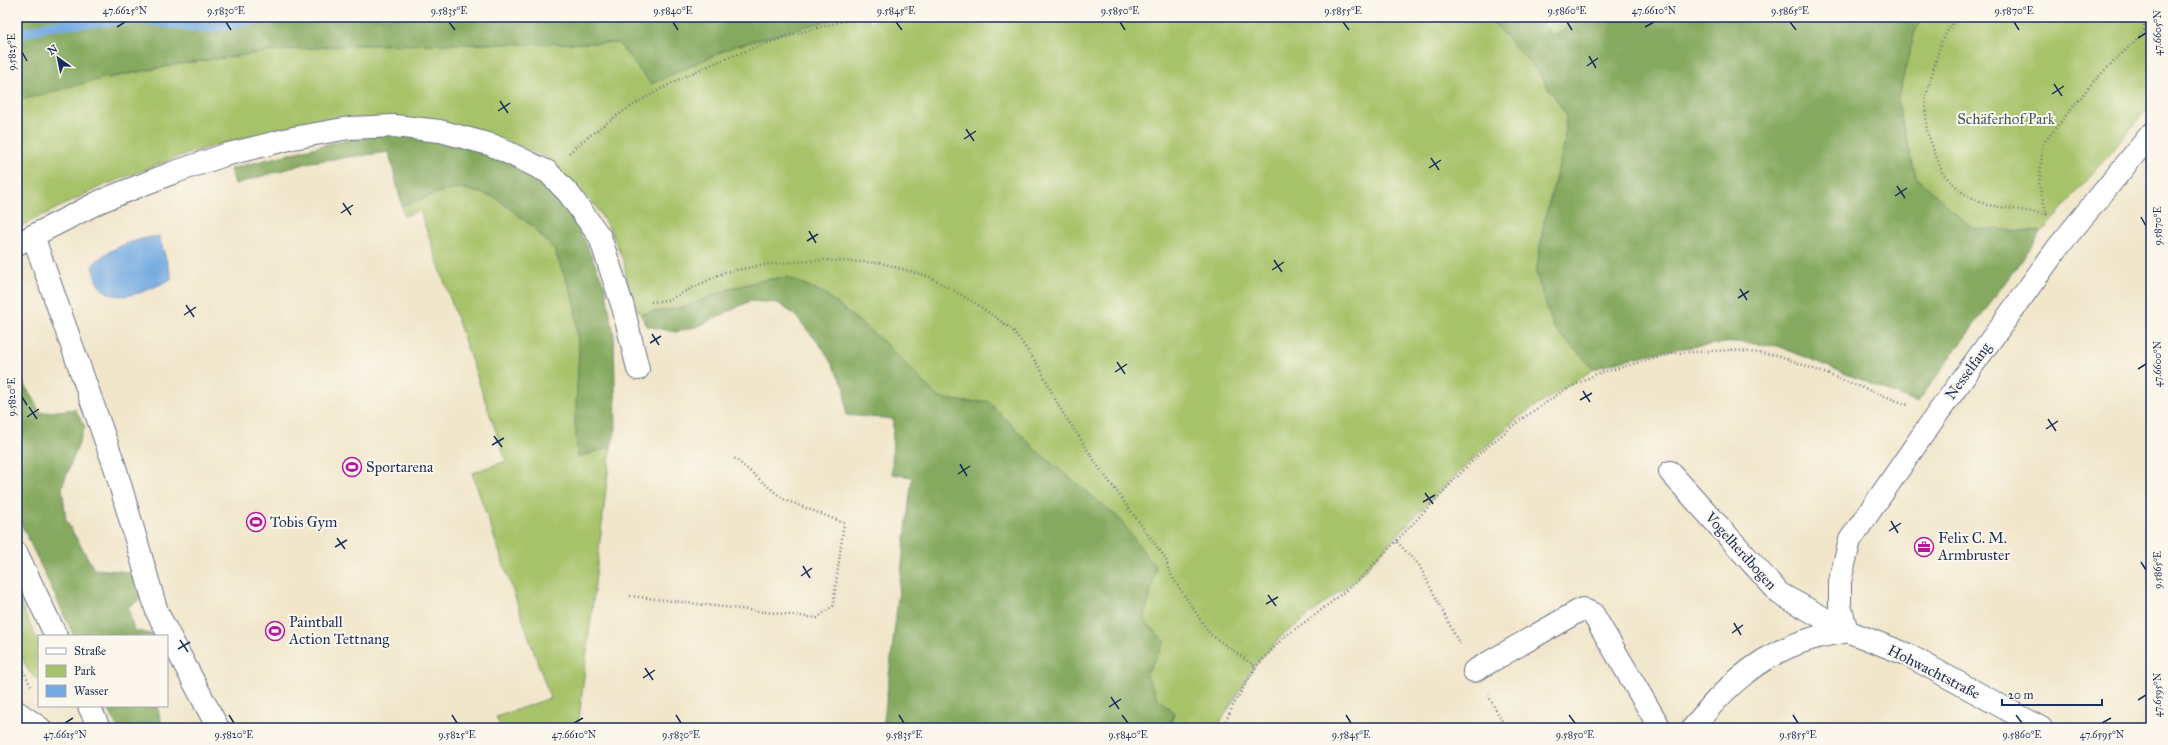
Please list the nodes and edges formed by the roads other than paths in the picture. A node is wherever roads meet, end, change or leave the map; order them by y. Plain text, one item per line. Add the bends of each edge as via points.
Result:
1 (2151, 134) edge
2 (25, 240) edge
3 (638, 369) dead end
4 (1670, 472) dead end
5 (17, 554) edge
6 (1847, 631) junction
7 (56, 635) edge
8 (1474, 671) road end
9 (89, 707) edge
10 (17, 712) edge
11 (2007, 720) edge
12 (40, 728) edge
13 (99, 728) edge
14 (218, 728) edge
15 (1660, 728) edge
16 (1693, 728) edge
17 (2041, 728) edge

1 - 6 street, Nesselfang via 2059,246 1850,540 1840,581 1840,606
2 - 3 street via 101,201 225,155 349,128 394,126 440,131 492,145 548,172 569,194 600,237 623,307
2 - 14 street via 115,467 157,612
4 - 6 street, Vogelherdbogen via 1780,594
5 - 7 street
6 - 11 street, Hohwachtstraße via 1906,654
6 - 16 street via 1811,638 1784,649 1746,671 1712,703
8 - 15 street via 1582,609 1593,614
9 - 13 street
10 - 12 street
11 - 17 street, Hohwachtstraße

